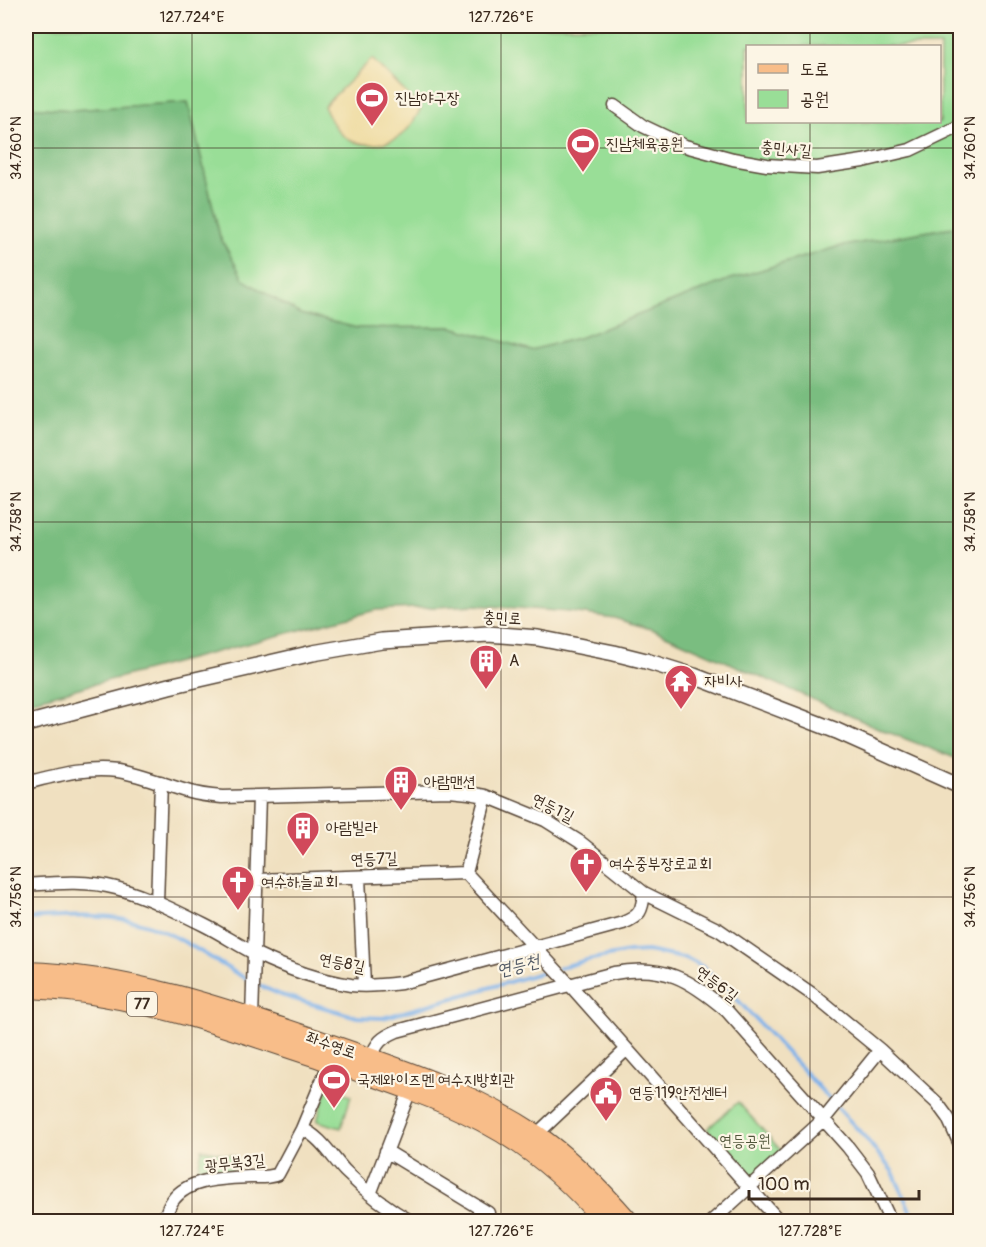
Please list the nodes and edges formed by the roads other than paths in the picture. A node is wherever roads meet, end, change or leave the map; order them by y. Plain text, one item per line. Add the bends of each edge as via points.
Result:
1 (615, 106) dead end
2 (960, 126) edge
3 (26, 724) edge
4 (160, 782) junction
5 (26, 783) edge
6 (960, 786) edge
7 (259, 796) junction
8 (486, 796) junction
9 (466, 873) junction
10 (359, 877) junction
11 (256, 880) junction
12 (26, 885) edge
13 (644, 893) junction
14 (157, 903) junction
15 (534, 946) junction
16 (254, 953) junction
17 (26, 972) edge
18 (364, 985) junction
19 (570, 985) junction
20 (26, 988) edge
21 (252, 1014) junction
22 (627, 1049) junction
23 (880, 1050) junction
24 (330, 1062) junction
25 (378, 1066) junction
26 (410, 1090) junction
27 (824, 1119) junction
28 (302, 1129) junction
29 (536, 1135) junction
30 (960, 1144) edge
31 (386, 1151) junction
32 (749, 1187) junction
33 (370, 1194) junction
34 (488, 1213) dead end
35 (163, 1221) edge
36 (412, 1221) edge
37 (605, 1221) edge
38 (629, 1221) edge
39 (711, 1221) edge
40 (780, 1221) edge
41 (891, 1221) edge

1 - 2 street, 충민사길 via 643,126 685,146 767,165 817,168 910,150
3 - 6 street, 충민로 via 313,653 382,641 488,634 583,647 694,676 837,731
4 - 5 street, 연등1길 via 97,770
4 - 7 street, 연등1길 via 209,796
4 - 14 street
7 - 8 street, 연등1길 via 449,791
7 - 11 street
8 - 9 street
8 - 13 street, 연등1길 via 545,820 580,842
9 - 10 street, 연등7길
9 - 15 street
10 - 11 street, 연등7길
10 - 18 street
11 - 16 street
12 - 14 street, 연등8길 via 101,885
13 - 15 street, 연등8길 via 638,916 629,921
13 - 23 street, 연등1길 via 719,930 812,994
14 - 16 street, 연등8길
15 - 18 street, 연등8길 via 401,983
15 - 19 street
16 - 18 street, 연등8길 via 316,976
16 - 21 street
17 - 21 main road, 좌수영로 / 77 via 105,979
19 - 22 street
19 - 25 street, 연등6길 via 386,1036 378,1042
19 - 27 street, 연등6길 via 638,970 687,981 731,1016
20 - 24 main road, 좌수영로 / 77 via 146,1005
21 - 25 main road, 좌수영로 / 77
22 - 29 street
22 - 32 street
23 - 27 street
23 - 30 street, 연등1길 via 937,1103
24 - 25 main road, 좌수영로 / 77
24 - 28 street, 광무북3길
25 - 26 main road, 좌수영로 / 77
25 - 29 main road, 좌수영로 / 77 via 428,1079 470,1097
26 - 31 street
26 - 37 main road, 좌수영로 / 77 via 483,1122 521,1146 566,1182
27 - 32 street
27 - 41 street, 연등6길 via 868,1173
28 - 33 street
28 - 35 street, 광무북3길 via 276,1175 196,1184 173,1200
29 - 38 main road, 좌수영로 / 77
31 - 33 street
31 - 34 street
32 - 39 street
32 - 40 street
33 - 36 street

